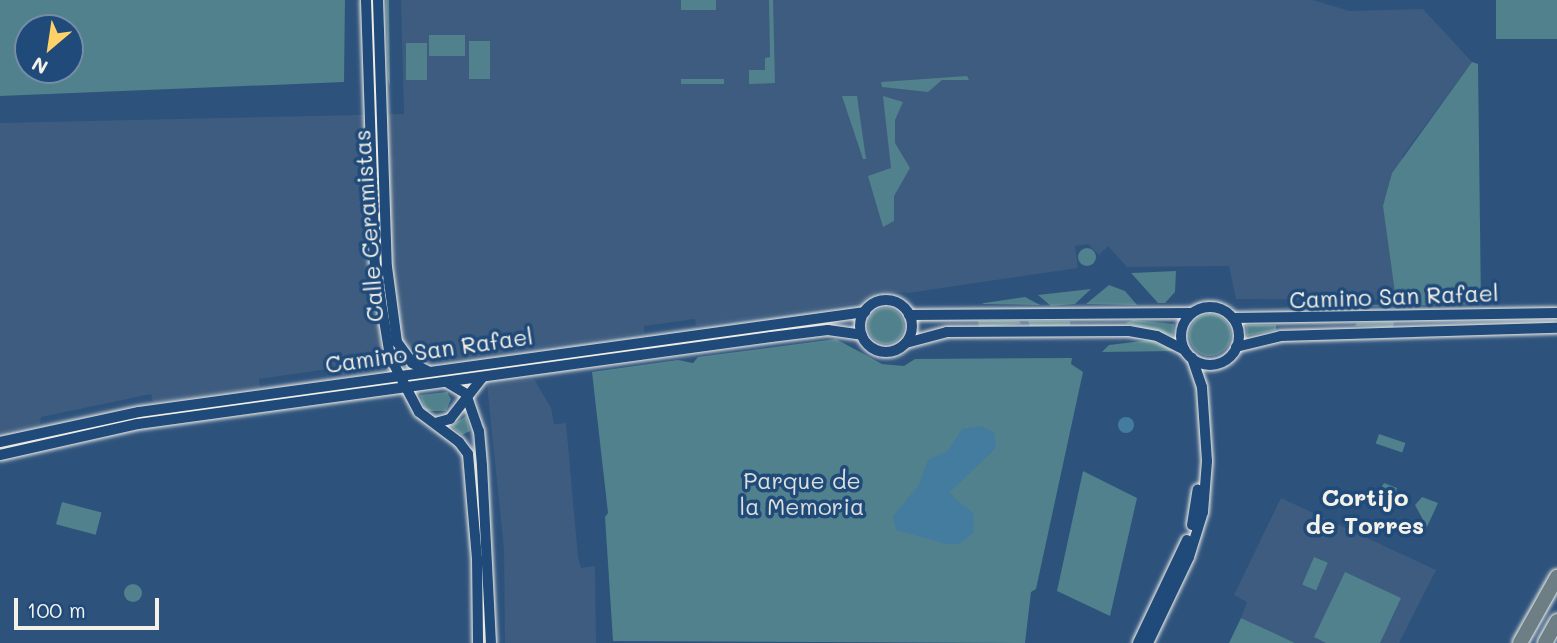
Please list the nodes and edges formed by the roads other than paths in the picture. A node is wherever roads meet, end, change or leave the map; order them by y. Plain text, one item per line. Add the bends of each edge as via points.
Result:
1 (366, 0) edge
2 (378, 0) edge
3 (865, 312) junction
4 (1191, 313) junction
5 (1557, 313) edge
6 (909, 315) junction
7 (1233, 318) junction
8 (1557, 328) edge
9 (862, 335) junction
10 (906, 343) junction
11 (1237, 348) junction
12 (1188, 354) junction
13 (1213, 365) junction
14 (428, 371) junction
15 (400, 375) junction
16 (482, 378) junction
17 (449, 383) junction
18 (1202, 387) junction
19 (408, 388) junction
20 (466, 394) junction
21 (435, 423) junction
22 (0, 442) edge
23 (1204, 449) junction
24 (0, 455) edge
25 (1557, 577) edge
26 (1557, 621) edge
27 (478, 643) edge
28 (492, 643) edge
29 (1138, 643) edge
30 (1148, 643) edge
31 (1520, 643) edge
32 (1545, 643) edge

1 - 15 main road, Calle Ceramistas via 374,265 390,357
2 - 14 main road, Calle Ceramistas via 384,227 397,342 412,363
3 - 6 main road via 889,301
3 - 9 main road
3 - 14 main road, Camino San Rafael
4 - 6 main road
4 - 7 main road via 1215,307
4 - 12 main road via 1181,331
5 - 7 main road, Camino San Rafael
6 - 10 main road via 912,329
7 - 11 main road via 1239,332
8 - 11 main road, Camino San Rafael via 1281,336
9 - 10 main road via 882,352
9 - 16 main road, Camino San Rafael via 817,331
10 - 12 main road via 947,332 1129,331 1157,336
11 - 13 main road via 1228,359
12 - 13 main road
12 - 18 main road
13 - 18 main road
14 - 15 main road, Camino San Rafael
14 - 17 main road, Calle Ceramistas
15 - 19 main road, Calle Ceramistas
15 - 22 main road, Camino San Rafael via 139,412
16 - 17 main road, Camino San Rafael
16 - 20 main road
17 - 19 main road, Camino San Rafael
17 - 20 main road, Calle Ceramistas
18 - 23 main road
19 - 21 main road, Calle Ceramistas via 419,412
19 - 24 main road, Camino San Rafael via 138,424
20 - 21 main road via 450,419
20 - 28 main road via 479,431
21 - 27 main road, Calle Ceramistas via 459,442 472,469
23 - 29 main road via 1195,514 1182,557
23 - 30 main road via 1203,512 1189,557
25 - 31 highway
26 - 32 highway

